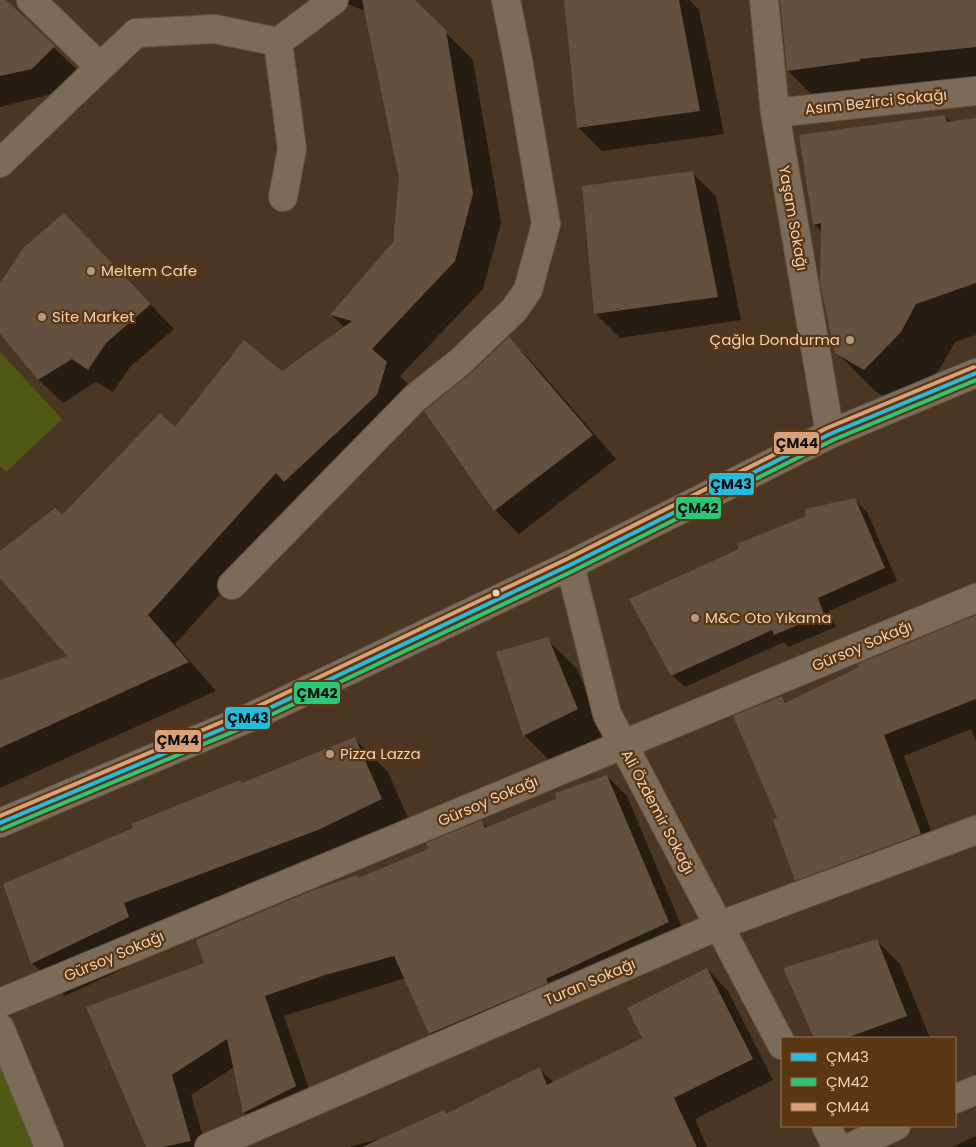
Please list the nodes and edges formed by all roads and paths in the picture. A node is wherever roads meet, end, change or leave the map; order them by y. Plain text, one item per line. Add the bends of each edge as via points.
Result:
1 (31, 0) edge
2 (334, 0) edge
3 (506, 0) edge
4 (764, 0) edge
5 (278, 42) junction
6 (99, 66) junction
7 (976, 91) edge
8 (775, 113) junction
9 (0, 163) edge
10 (283, 197) dead end
11 (976, 372) edge
12 (830, 434) junction
13 (570, 565) junction
14 (232, 585) dead end
15 (976, 598) edge
16 (623, 745) junction
17 (0, 823) edge
18 (976, 830) edge
19 (718, 926) junction
20 (0, 1003) edge
21 (0, 1028) edge
22 (781, 1043) edge
23 (976, 1090) edge
24 (956, 1099) edge
25 (827, 1127) edge
26 (894, 1127) edge
27 (49, 1147) edge
28 (209, 1147) edge
29 (837, 1147) edge
30 (850, 1147) edge

1 - 6 street
2 - 5 street
3 - 14 street via 546,224 528,290 514,310 460,362 415,398
4 - 8 street, Yaşam Sokağı
5 - 6 street via 215,29 136,33
5 - 10 street via 292,149
6 - 9 street
7 - 8 street, Asım Bezirci Sokağı
8 - 12 street, Yaşam Sokağı
11 - 12 main road
12 - 13 main road
13 - 16 street, Ali Özdemir Sokağı via 607,714
13 - 17 main road via 253,716
15 - 16 street, Gürsoy Sokağı
16 - 19 street, Ali Özdemir Sokağı
16 - 20 street, Gürsoy Sokağı
18 - 19 street, Turan Sokağı
19 - 22 street, Ali Özdemir Sokağı
19 - 28 street, Turan Sokağı
21 - 27 street
23 - 24 street
25 - 29 street
26 - 30 street

